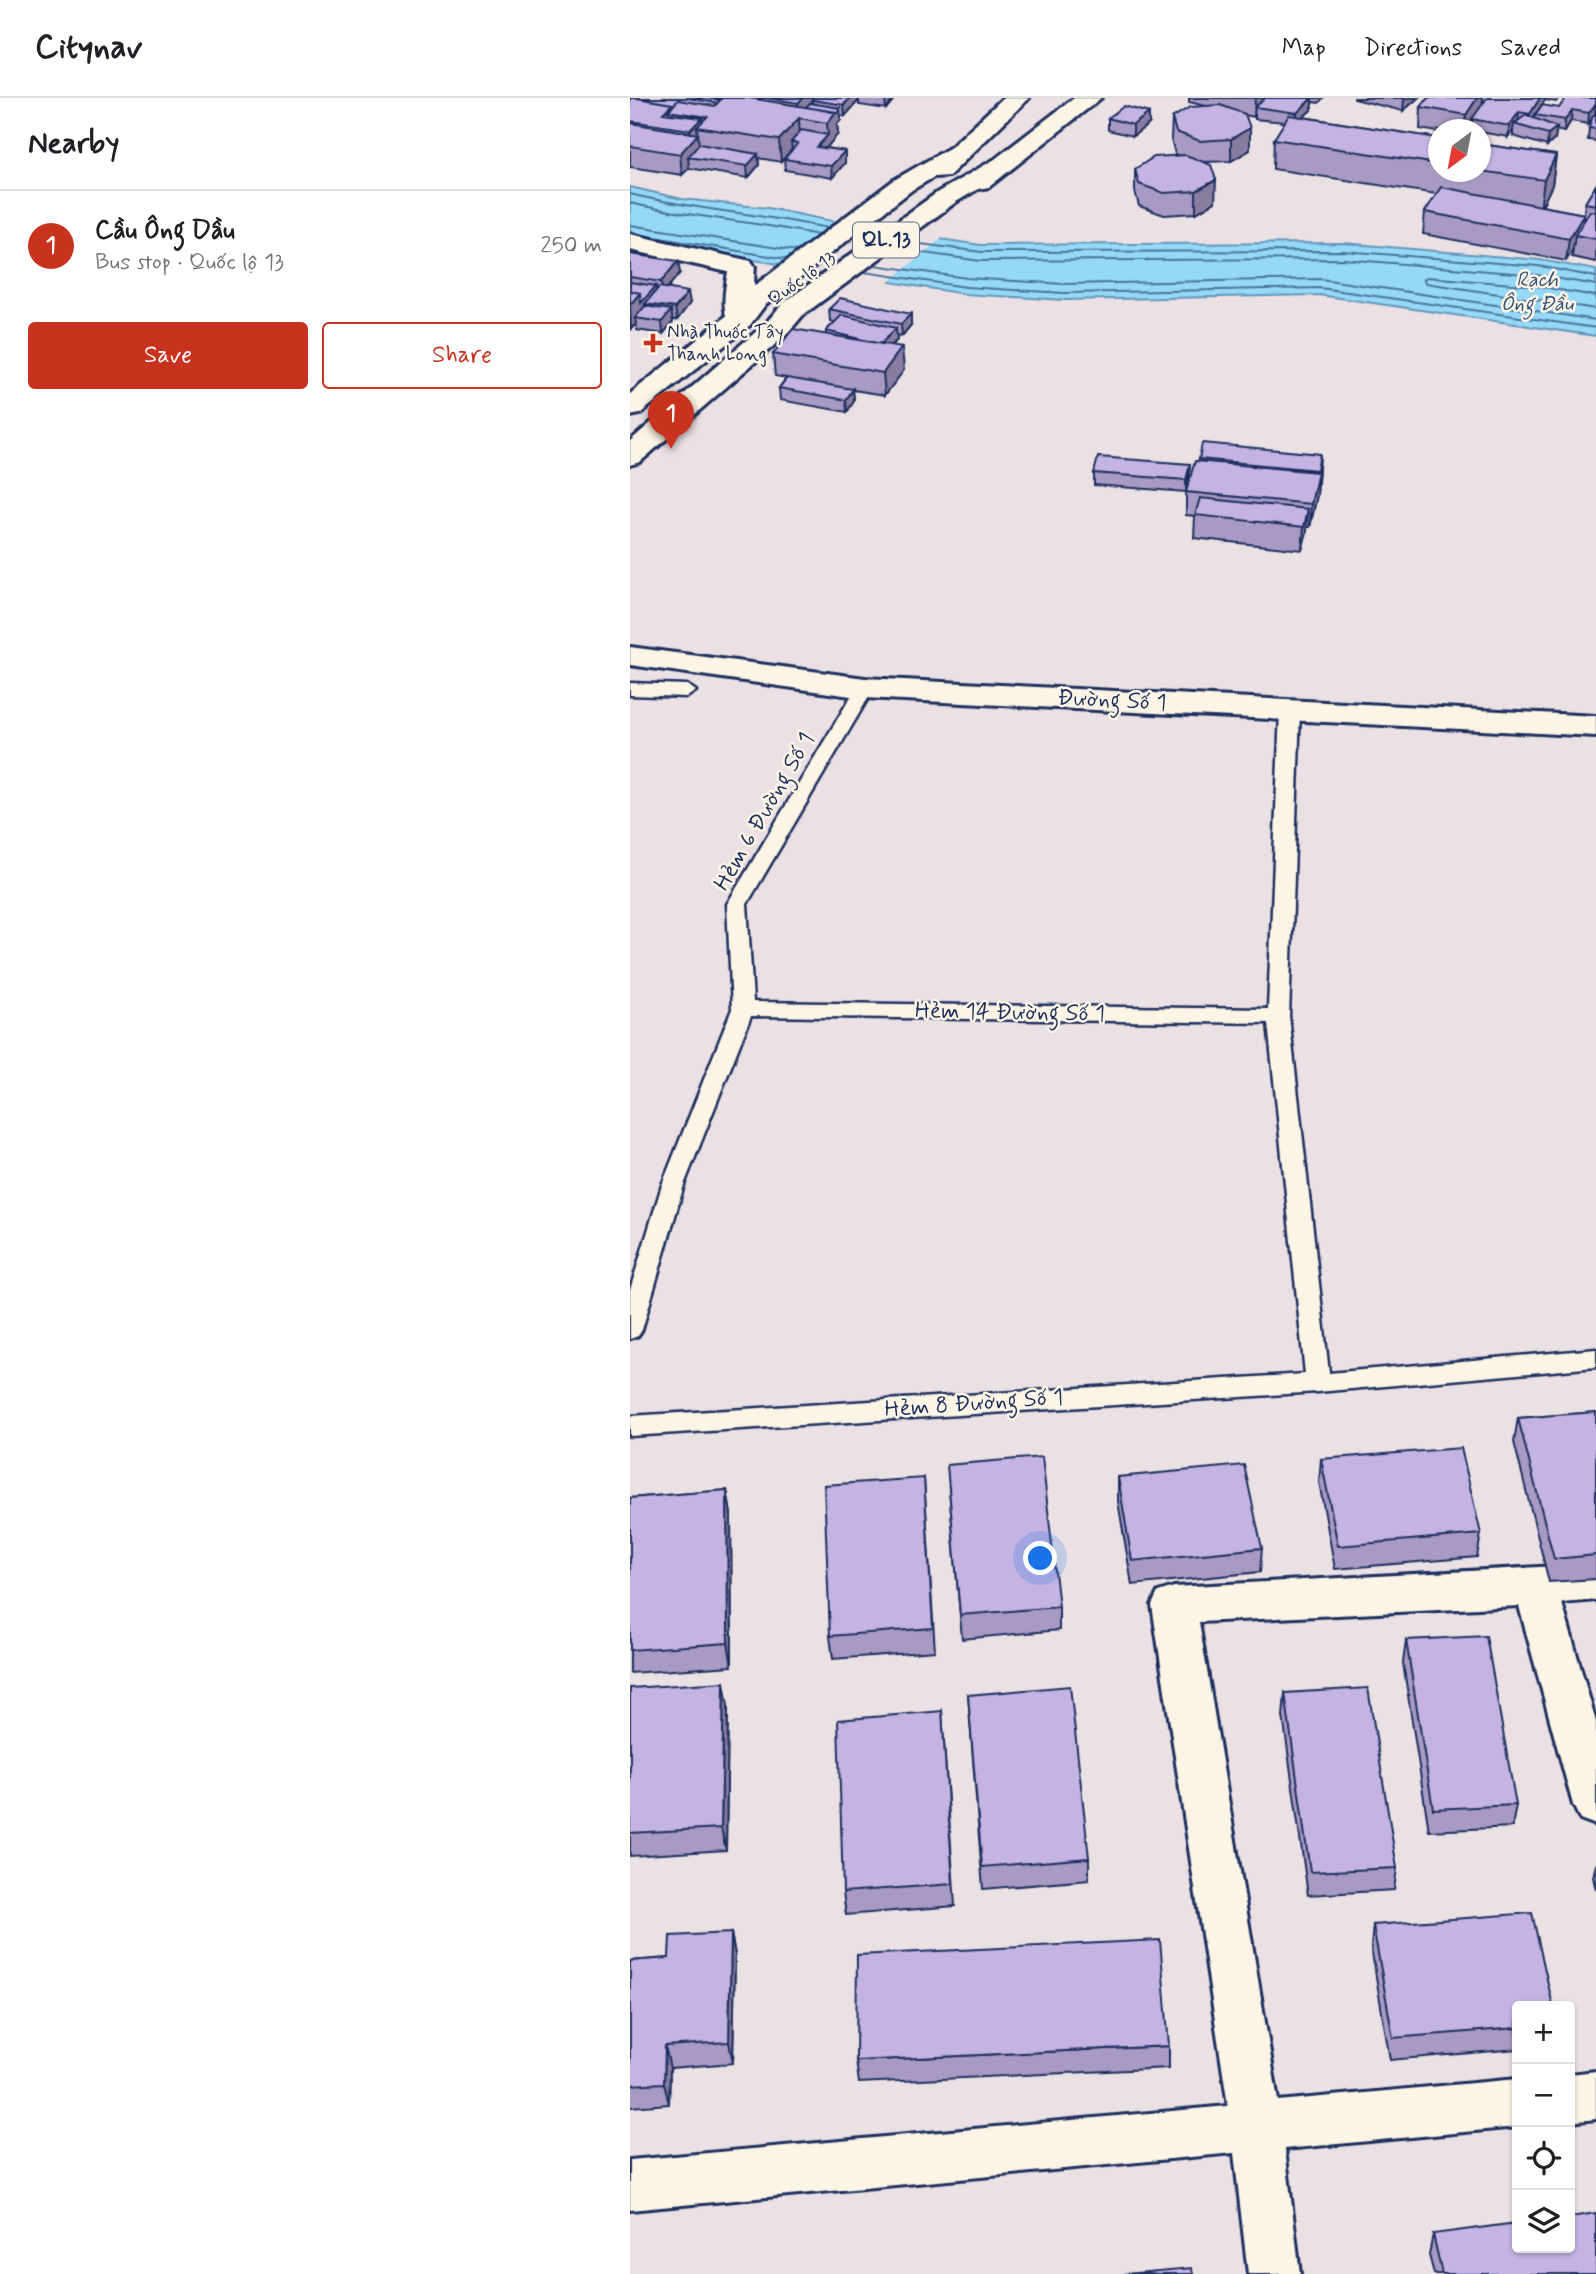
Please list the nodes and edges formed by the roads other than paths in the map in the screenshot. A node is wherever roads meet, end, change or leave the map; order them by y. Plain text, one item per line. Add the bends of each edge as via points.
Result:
1 (1017, 98) edge
2 (1089, 98) edge
3 (630, 242) edge
4 (815, 281) junction
5 (740, 319) junction
6 (632, 404) edge
7 (630, 456) edge
8 (630, 656) edge
9 (630, 688) edge
10 (865, 688) junction
11 (687, 691) dead end
12 (1290, 710) junction
13 (1596, 726) edge
14 (743, 1009) junction
15 (1278, 1016) junction
16 (630, 1330) edge
17 (1596, 1358) edge
18 (1318, 1382) junction
19 (630, 1426) edge
20 (1596, 1582) edge
21 (1536, 1587) junction
22 (1596, 1805) edge
23 (1596, 2095) edge
24 (1575, 2097) edge
25 (1512, 2104) edge
26 (1257, 2129) junction
27 (630, 2185) edge
28 (1273, 2274) edge

1 - 4 main road, Quốc lộ 13 / QL.13 via 912,188
2 - 4 main road, Quốc lộ 13 / QL.13 via 953,199
3 - 5 main road via 742,267
4 - 5 main road, Quốc lộ 13 / QL.13
4 - 7 main road, Quốc lộ 13 / QL.13 via 807,313 776,329
5 - 6 main road, Quốc lộ 13 / QL.13
8 - 10 main road, Đường Số 1
9 - 11 lane
10 - 12 main road, Đường Số 1
10 - 14 lane, Hẻm 6 Đường Số 1 via 737,904
12 - 13 main road, Đường Số 1
12 - 15 lane
14 - 15 lane, Hẻm 14 Đường Số 1
14 - 16 lane via 673,1185
15 - 18 lane
17 - 18 lane, Hẻm 8 Đường Số 1
18 - 19 lane, Hẻm 8 Đường Số 1
20 - 21 main road
21 - 22 main road
21 - 26 main road via 1174,1605
23 - 24 main road
25 - 26 main road
26 - 27 main road
26 - 28 main road

